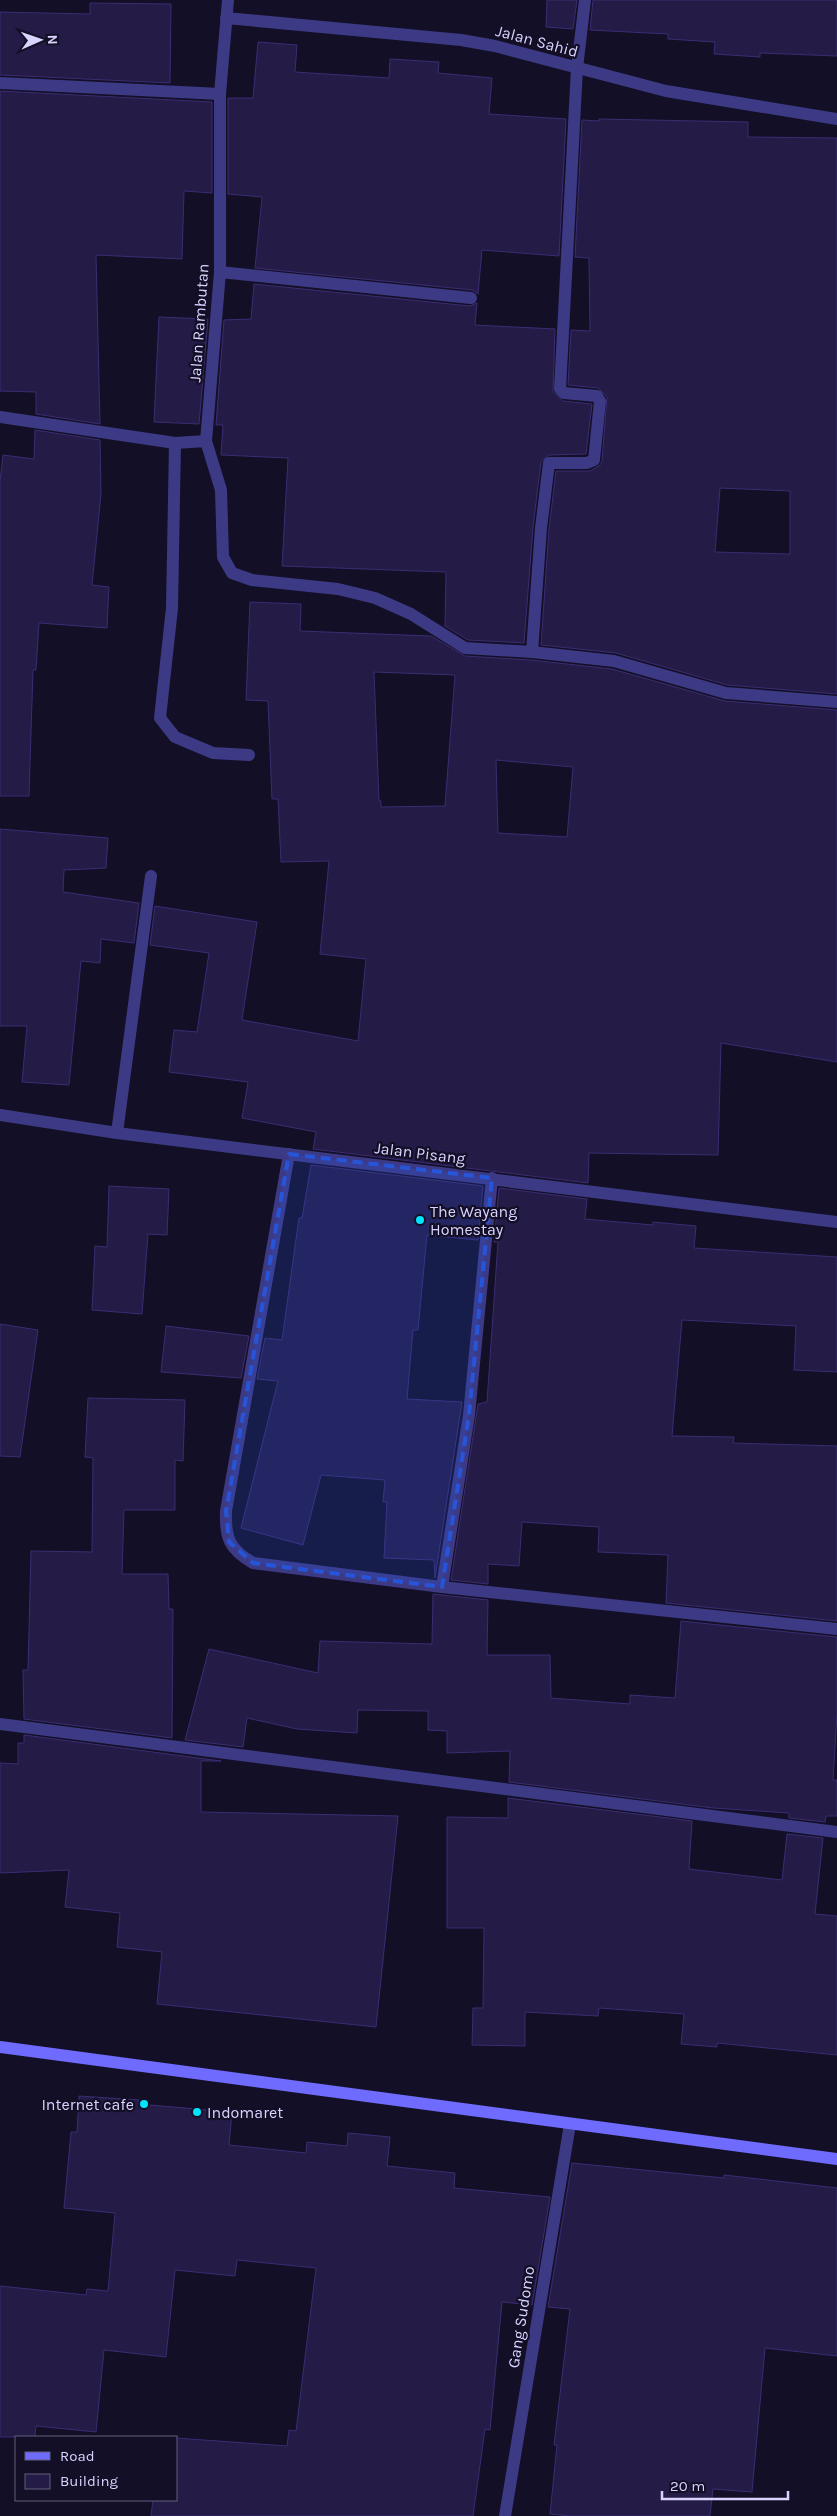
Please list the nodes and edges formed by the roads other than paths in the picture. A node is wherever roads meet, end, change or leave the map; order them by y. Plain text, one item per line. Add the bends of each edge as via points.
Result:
1 (228, 0) edge
2 (585, 0) edge
3 (226, 18) junction
4 (577, 68) junction
5 (0, 83) edge
6 (220, 94) junction
7 (837, 119) edge
8 (220, 272) junction
9 (471, 298) dead end
10 (0, 417) edge
11 (206, 441) junction
12 (175, 443) junction
13 (532, 652) junction
14 (837, 702) edge
15 (249, 755) dead end
16 (151, 876) dead end
17 (0, 1115) edge
18 (117, 1132) junction
19 (289, 1154) junction
20 (492, 1178) junction
21 (837, 1222) edge
22 (442, 1587) junction
23 (837, 1629) edge
24 (0, 1724) edge
25 (837, 1832) edge
26 (0, 2047) edge
27 (570, 2124) junction
28 (837, 2159) edge
29 (505, 2516) edge

1 - 3 street, Jalan Rambutan
2 - 4 street
3 - 4 street, Jalan Sahid via 461,40
3 - 6 street, Jalan Rambutan
4 - 7 street, Jalan Sahid via 666,91
4 - 13 street via 560,389 564,393 598,396 600,401 594,460 549,463
5 - 6 street
6 - 8 street, Jalan Rambutan
8 - 9 street
8 - 11 street, Jalan Rambutan
10 - 12 street
11 - 12 street
11 - 13 street via 221,490 223,557 232,573 252,580 338,589 375,598 411,614 465,648
12 - 15 street via 172,608 160,718 175,737 213,754
13 - 14 street via 614,661 726,693
16 - 18 street
17 - 18 street, Jalan Pisang
18 - 19 street, Jalan Pisang
19 - 20 street, Jalan Pisang
19 - 22 street via 226,1511 225,1527 229,1542 240,1556 253,1563
20 - 21 street, Jalan Pisang
20 - 22 street via 469,1414
22 - 23 street
24 - 25 street
26 - 27 main road
27 - 28 main road
27 - 29 street, Gang Sudomo

